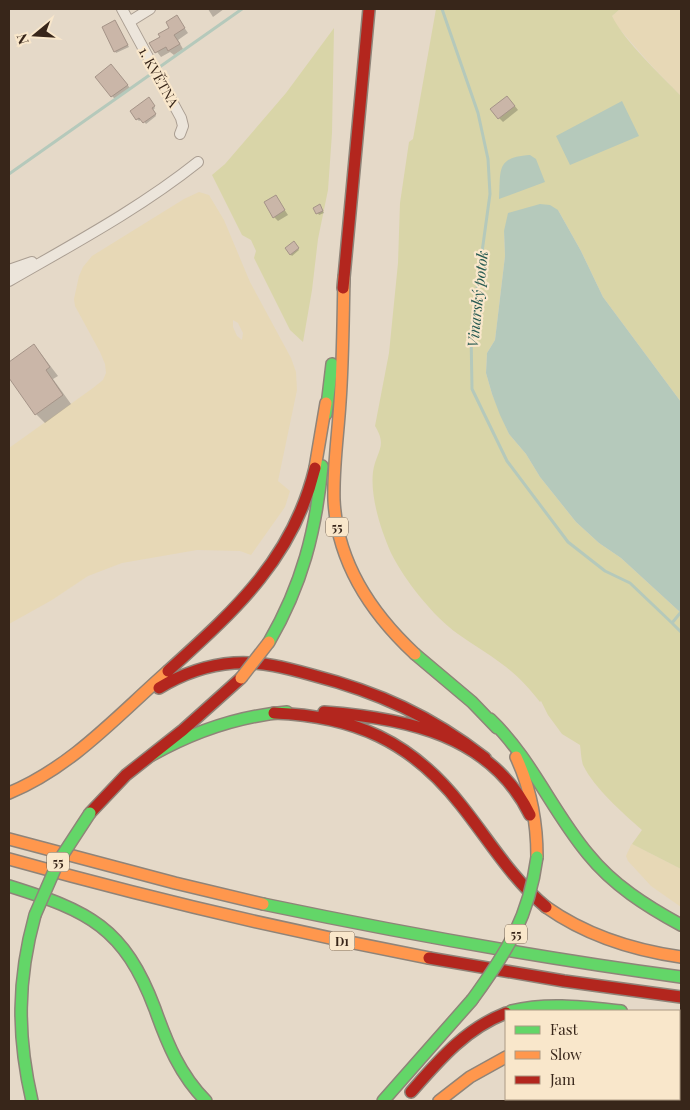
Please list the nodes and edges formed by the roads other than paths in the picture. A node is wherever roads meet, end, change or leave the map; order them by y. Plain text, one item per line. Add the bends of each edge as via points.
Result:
1 (122, 9) edge
2 (150, 9) edge
3 (369, 9) edge
4 (129, 22) junction
5 (180, 134) dead end
6 (198, 162) dead end
7 (54, 255) junction
8 (9, 270) edge
9 (344, 277) junction
10 (9, 281) edge
11 (326, 403) junction
12 (274, 713) junction
13 (490, 719) junction
14 (110, 725) junction
15 (152, 755) junction
16 (486, 758) junction
17 (9, 793) edge
18 (9, 839) edge
19 (537, 857) junction
20 (9, 859) edge
21 (9, 886) edge
22 (681, 925) edge
23 (681, 957) edge
24 (681, 977) edge
25 (681, 997) edge
26 (472, 1000) junction
27 (514, 1010) edge
28 (613, 1010) edge
29 (505, 1013) edge
30 (505, 1058) edge
31 (408, 1096) edge
32 (32, 1101) edge
33 (206, 1101) edge
34 (383, 1101) edge
35 (439, 1101) edge

1 - 4 street, 1. KVĚTNA
2 - 4 street
3 - 9 main road, 55
4 - 5 street, 1. KVĚTNA via 181,118
6 - 7 street via 146,199
7 - 8 street
7 - 10 street
9 - 11 main road, 55
9 - 13 main road, 55 via 334,484 335,511 343,550 362,591 389,628
11 - 14 main road via 310,489 298,522 282,549 227,617
11 - 15 main road, 55, bridge via 318,506 311,544 296,593 280,625 242,678
12 - 15 main road, 55 via 212,726
12 - 16 main road, 55 via 334,712 381,719 452,740
12 - 23 main road via 337,719 392,742 422,762 443,782 515,876 551,910 584,931 611,942 644,952
13 - 19 main road, 55 via 508,742 528,782 534,808
13 - 22 main road via 516,746 598,866 630,894
14 - 16 main road via 175,679 206,667 252,663 319,676 394,701 442,726
14 - 17 main road via 52,772
15 - 32 main road, 55, bridge via 113,787 90,813 58,862 35,915 24,960 19,1006 21,1049
16 - 19 main road, 55 via 525,804 532,823
18 - 24 main road, D1 via 266,906 452,942
19 - 26 main road, 55, bridge via 533,888 522,922 503,957
20 - 25 main road, D1 via 269,926 448,962 616,990
21 - 33 main road via 77,910 119,942 144,983 181,1071
26 - 31 main road, 55
26 - 34 main road
27 - 28 main road via 544,1006
29 - 31 main road via 478,1026 457,1041
30 - 35 main road via 470,1077

